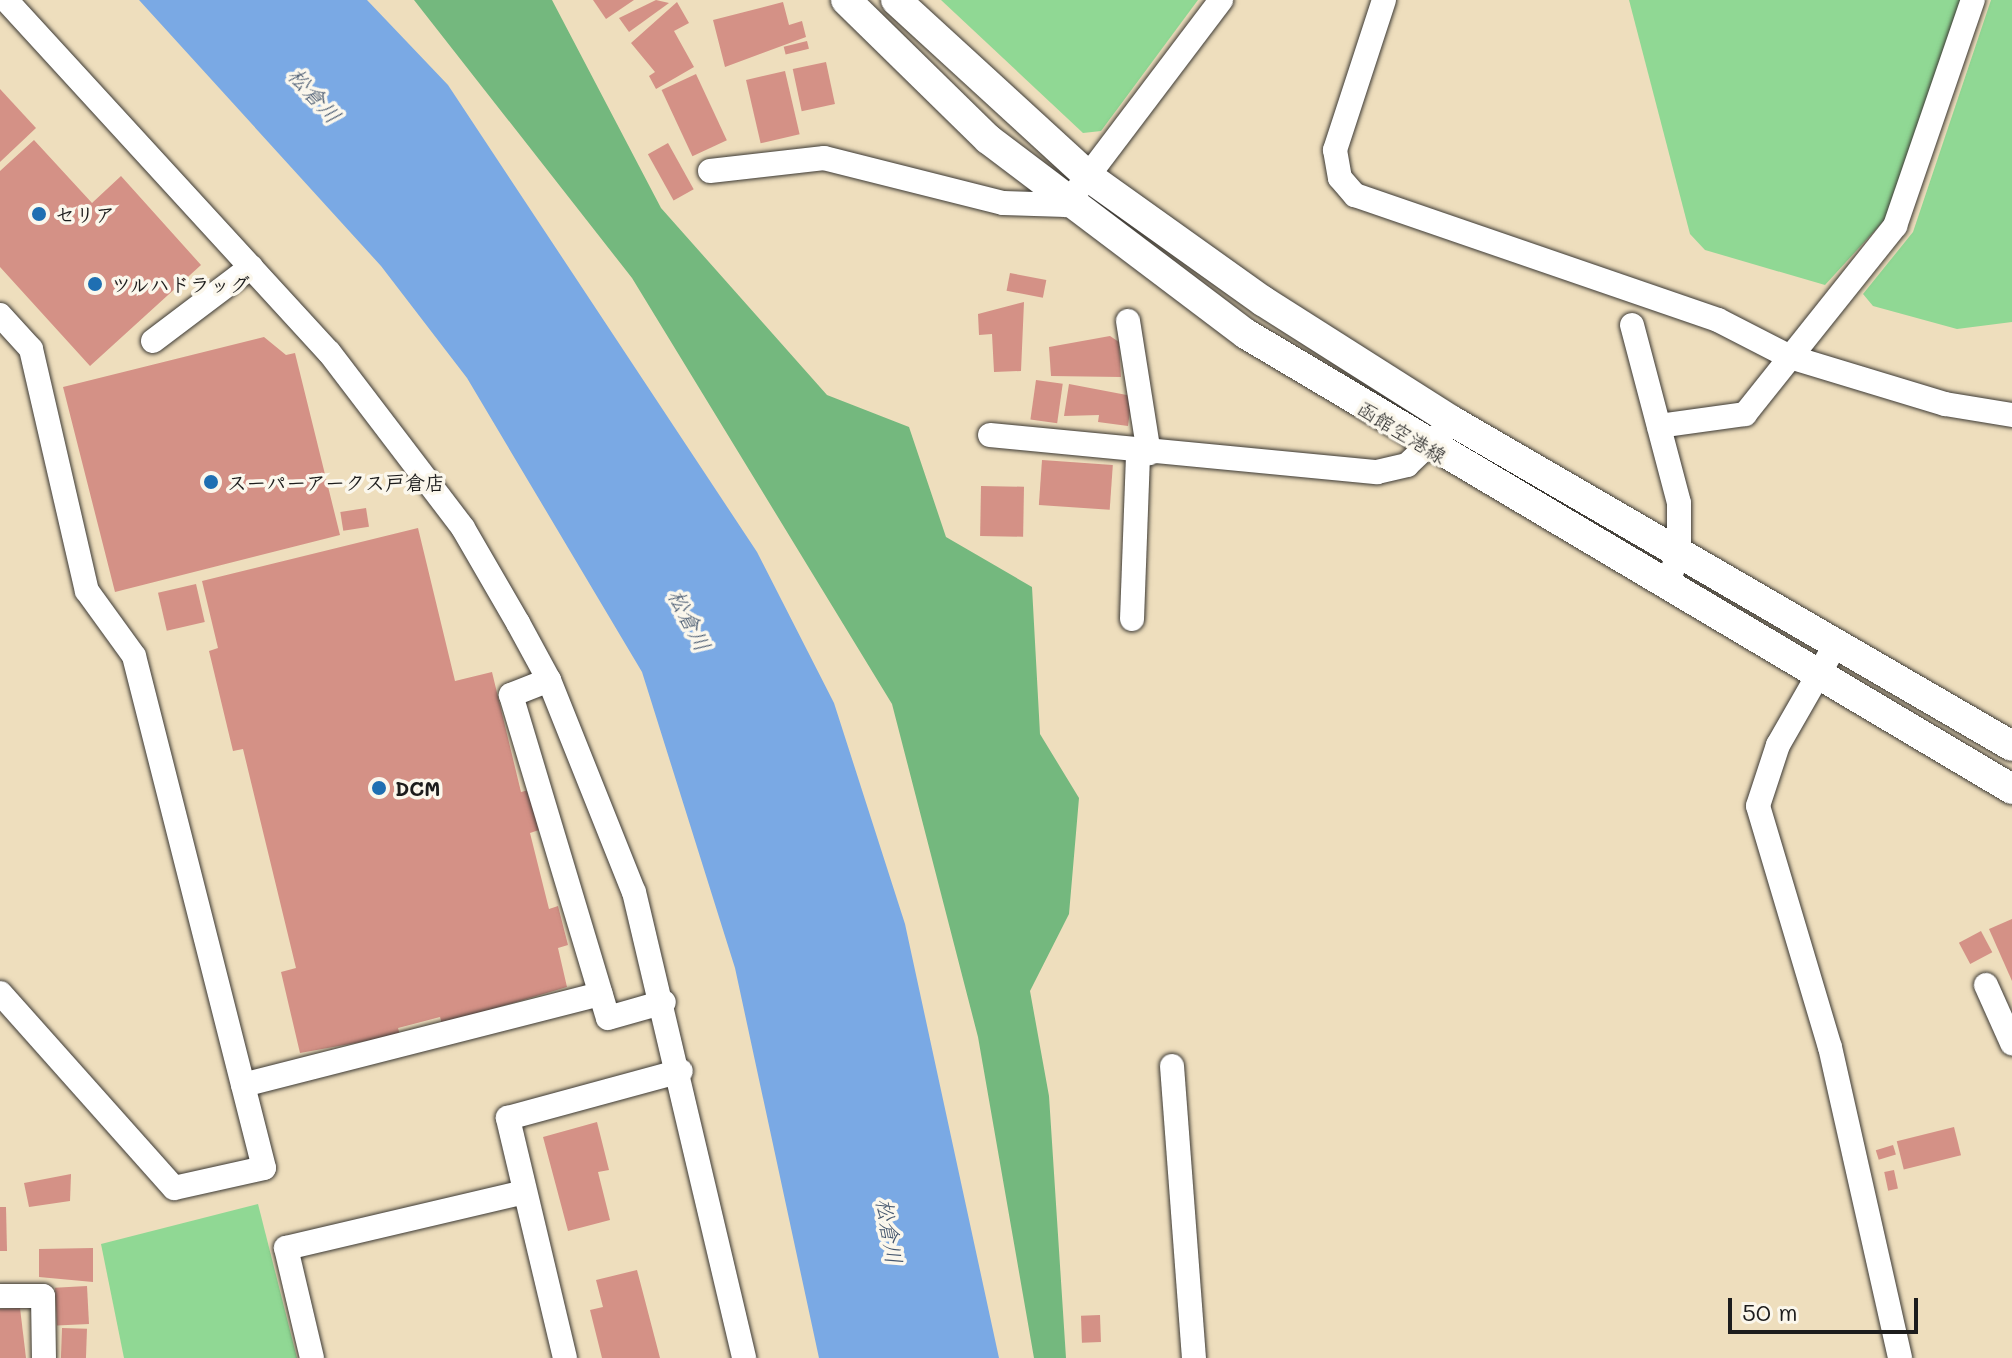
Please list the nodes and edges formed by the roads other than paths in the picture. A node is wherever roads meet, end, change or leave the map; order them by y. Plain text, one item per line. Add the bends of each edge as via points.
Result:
1 (6, 0) edge
2 (846, 0) edge
3 (896, 0) edge
4 (1221, 0) edge
5 (1384, 0) edge
6 (1973, 0) edge
7 (710, 171) dead end
8 (1089, 177) junction
9 (1066, 205) junction
10 (251, 267) junction
11 (0, 315) edge
12 (1128, 321) dead end
13 (1632, 325) dead end
14 (153, 341) dead end
15 (1790, 357) junction
16 (2012, 415) edge
17 (1452, 421) junction
18 (1659, 426) junction
19 (990, 435) dead end
20 (1429, 447) junction
21 (1143, 452) junction
22 (1679, 552) junction
23 (1666, 587) junction
24 (1132, 619) dead end
25 (1837, 642) junction
26 (1818, 675) junction
27 (549, 680) junction
28 (2012, 746) edge
29 (2012, 789) edge
30 (1986, 985) dead end
31 (0, 993) edge
32 (601, 994) junction
33 (664, 1002) junction
34 (2012, 1043) edge
35 (1172, 1066) dead end
36 (681, 1071) junction
37 (243, 1085) junction
38 (524, 1192) junction
39 (0, 1296) edge
40 (559, 1357) edge
41 (44, 1358) edge
42 (312, 1358) edge
43 (744, 1358) edge
44 (1194, 1358) edge
45 (1900, 1358) edge

1 - 10 street
2 - 9 main road, 函館空港線 via 942,97
3 - 8 main road, 函館空港線
4 - 8 street
5 - 15 street via 1335,150 1340,178 1355,195 1718,320
6 - 15 street via 1895,226
7 - 9 street via 824,158 1003,203
8 - 9 street
8 - 17 main road, 函館空港線 via 1263,301
9 - 20 main road, 函館空港線 via 1246,334
10 - 14 street
10 - 27 street via 411,456 463,528
11 - 37 street via 31,349 87,591 134,656
12 - 21 street
13 - 18 street
15 - 16 street via 1945,404
15 - 18 street via 1745,414
17 - 20 street
17 - 22 main road, 函館空港線
18 - 22 street via 1679,503
19 - 21 street
20 - 21 street via 1407,465 1377,472
20 - 23 main road, 函館空港線
21 - 24 street
22 - 23 street
22 - 25 main road, 函館空港線
23 - 26 main road, 函館空港線
25 - 26 street
25 - 28 main road, 函館空港線
26 - 29 main road, 函館空港線
26 - 45 street via 1778,745 1758,806 1830,1047
27 - 32 street via 511,695
27 - 33 street via 634,892
30 - 34 street
31 - 37 street via 174,1188 264,1168
32 - 33 street via 608,1018
32 - 37 street
33 - 36 street
35 - 44 street
36 - 38 street via 508,1118
36 - 43 street
38 - 40 street
38 - 42 street via 286,1248
39 - 41 street via 43,1296

